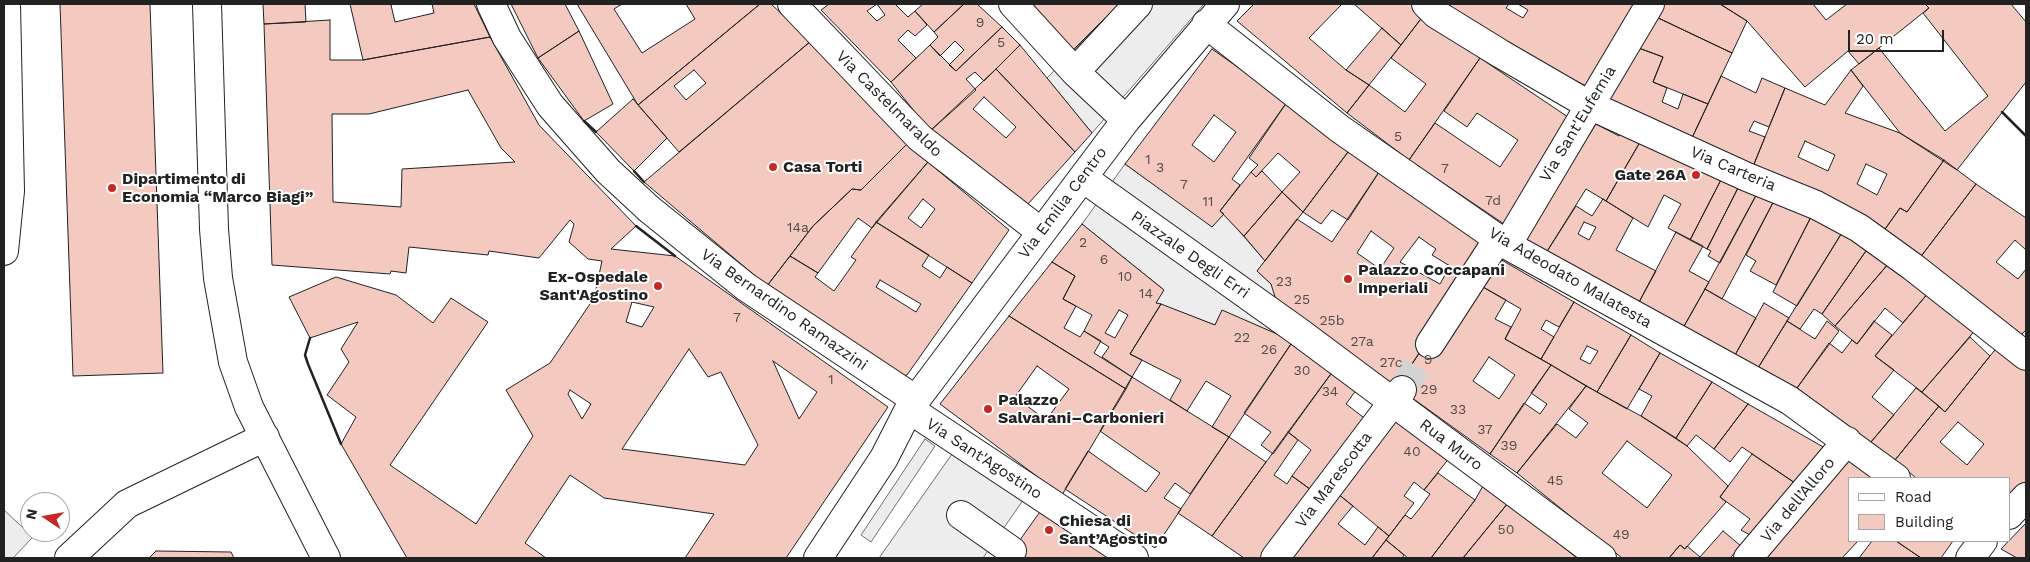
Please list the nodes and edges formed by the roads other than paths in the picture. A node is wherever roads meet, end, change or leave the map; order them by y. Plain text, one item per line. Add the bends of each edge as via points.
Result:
1 (6, 4) edge
2 (207, 4) edge
3 (490, 4) edge
4 (792, 4) edge
5 (1013, 4) edge
6 (1138, 4) edge
7 (1225, 4) edge
8 (1426, 4) edge
9 (1650, 4) edge
10 (1206, 24) junction
11 (1075, 72) junction
12 (1589, 105) junction
13 (1126, 120) junction
14 (1082, 178) junction
15 (1041, 232) junction
16 (1502, 242) junction
17 (4, 251) edge
18 (1299, 332) joint
19 (1430, 344) tunnel mouth
20 (2025, 351) edge
21 (1398, 396) junction
22 (912, 405) junction
23 (265, 437) junction
24 (1847, 441) junction
25 (1895, 477) edge
26 (2026, 498) edge
27 (2010, 514) edge
28 (961, 515) dead end
29 (1012, 551) dead end
30 (69, 558) edge
31 (326, 558) edge
32 (818, 558) edge
33 (1134, 558) edge
34 (1275, 558) edge
35 (1602, 558) edge
36 (1748, 558) edge

1 - 17 street via 10,191
2 - 23 street via 211,179 218,278 233,362 249,407
3 - 22 street, Via Bernardino Ramazzini via 550,105 608,171 680,236 746,287
4 - 15 street, Via Castelmaraldo via 920,138
5 - 11 street
6 - 11 street
7 - 10 street, Via Emilia Centro
8 - 12 street, Via Carteria via 1436,14
9 - 12 street, Via Sant'Eufemia
10 - 13 street, Via Emilia Centro
10 - 16 street, Via Adeodato Malatesta via 1340,129
11 - 13 street
12 - 16 street, Via Sant'Eufemia
12 - 20 street, Via Carteria via 1816,205 1859,228
13 - 14 street, Via Emilia Centro
14 - 15 street, Via Emilia Centro
14 - 18 street, Piazzale Degli Erri
15 - 22 street, Via Emilia Centro
16 - 19 street, Via Sant'Eufemia
16 - 24 street, Via Adeodato Malatesta via 1789,400
18 - 21 street, Rua Muro
21 - 34 street, Via Marescotta
21 - 35 street, Rua Muro
22 - 32 street, Via Emilia Centro via 884,458
22 - 33 street, Via Sant'Agostino via 956,440
23 - 30 street via 127,504
23 - 31 street
24 - 25 street, Via Adeodato Malatesta
24 - 36 street, Via dell’Alloro
26 - 27 street
28 - 29 street

